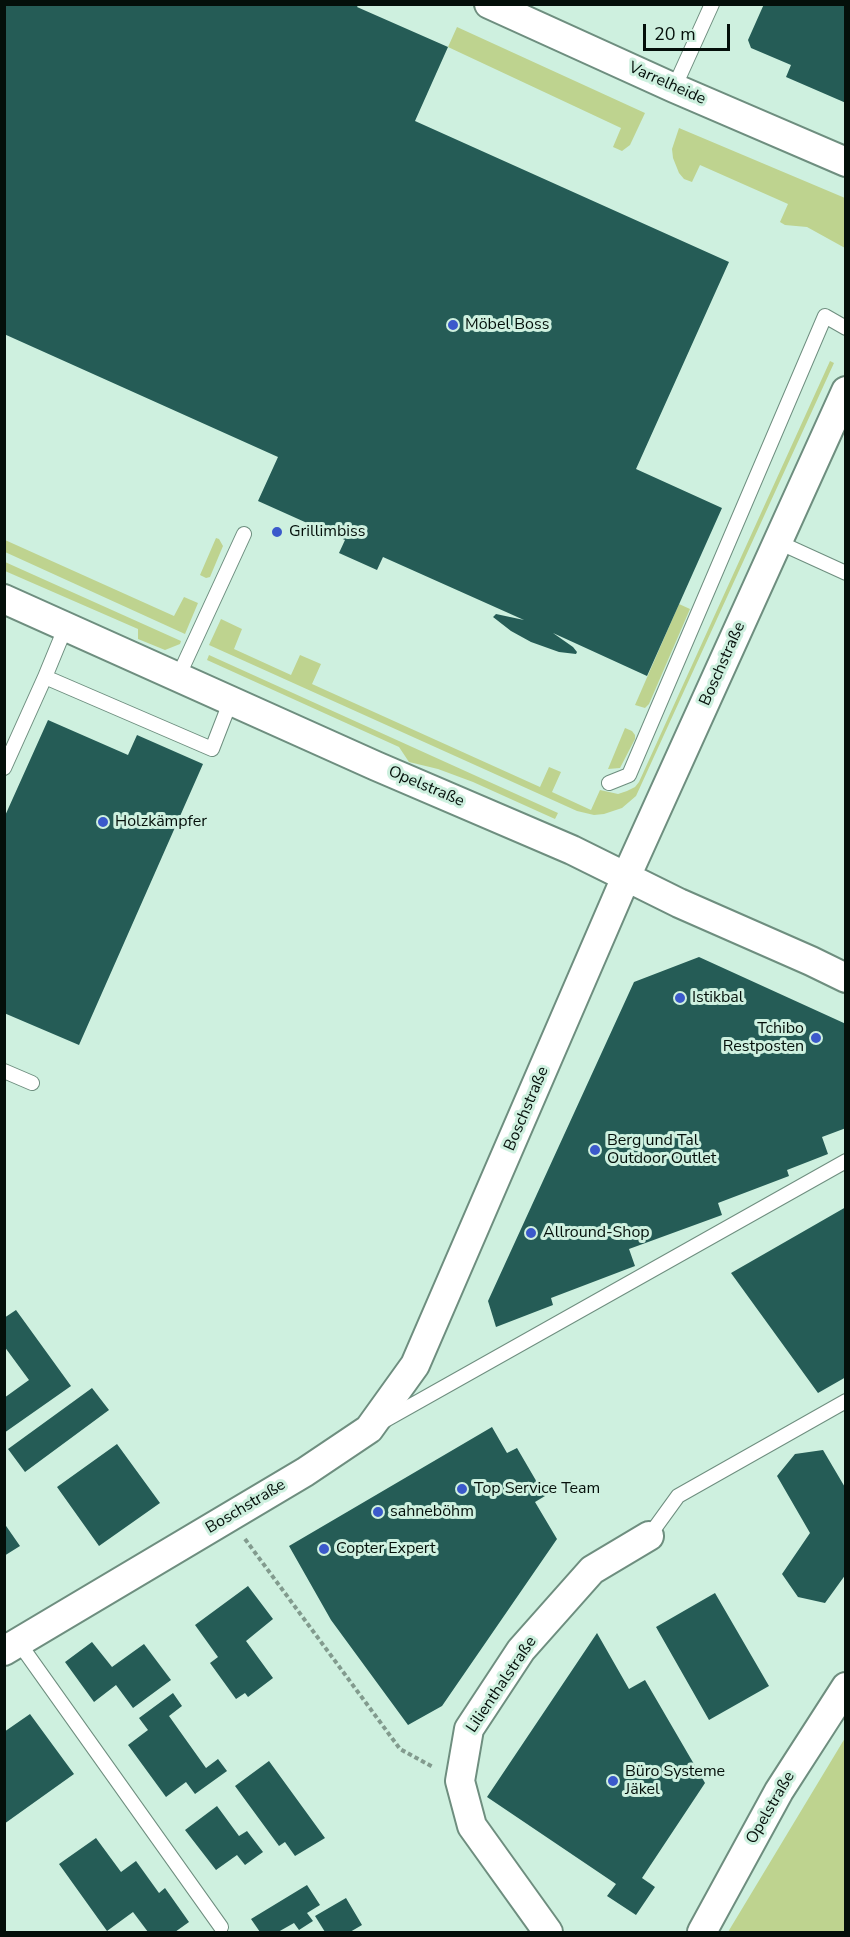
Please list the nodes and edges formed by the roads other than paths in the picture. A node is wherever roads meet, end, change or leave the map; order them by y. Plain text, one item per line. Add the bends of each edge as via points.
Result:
1 (489, 4) edge
2 (712, 4) edge
3 (674, 88) junction
4 (846, 162) edge
5 (846, 328) edge
6 (846, 391) edge
7 (244, 534) dead end
8 (778, 542) junction
9 (846, 573) edge
10 (4, 599) edge
11 (66, 626) junction
12 (45, 677) junction
13 (178, 677) junction
14 (231, 700) junction
15 (4, 768) edge
16 (609, 783) dead end
17 (626, 877) junction
18 (846, 978) edge
19 (4, 1071) edge
20 (32, 1083) dead end
21 (846, 1161) edge
22 (846, 1401) edge
23 (369, 1429) junction
24 (650, 1536) joint
25 (12, 1647) edge
26 (846, 1687) edge
27 (221, 1927) dead end
28 (548, 1932) edge
29 (702, 1932) edge

1 - 3 street, Varrelheide
2 - 3 lane
3 - 4 street, Varrelheide
5 - 16 lane via 825,316 629,775
6 - 8 street, Boschstraße
7 - 13 lane
8 - 9 lane
8 - 17 street, Boschstraße
10 - 11 street, Opelstraße
11 - 12 lane
11 - 13 street, Opelstraße
12 - 14 lane via 212,749
12 - 15 lane
13 - 14 street, Opelstraße
14 - 17 street, Opelstraße
17 - 18 street, Opelstraße
17 - 23 street, Boschstraße via 415,1365
19 - 20 lane
21 - 23 lane
22 - 24 lane via 678,1496
23 - 25 street, Boschstraße via 305,1472
24 - 28 street, Lilienthalstraße via 592,1570 521,1650 469,1730 460,1781 472,1826
25 - 27 lane
26 - 29 street, Opelstraße via 778,1791

